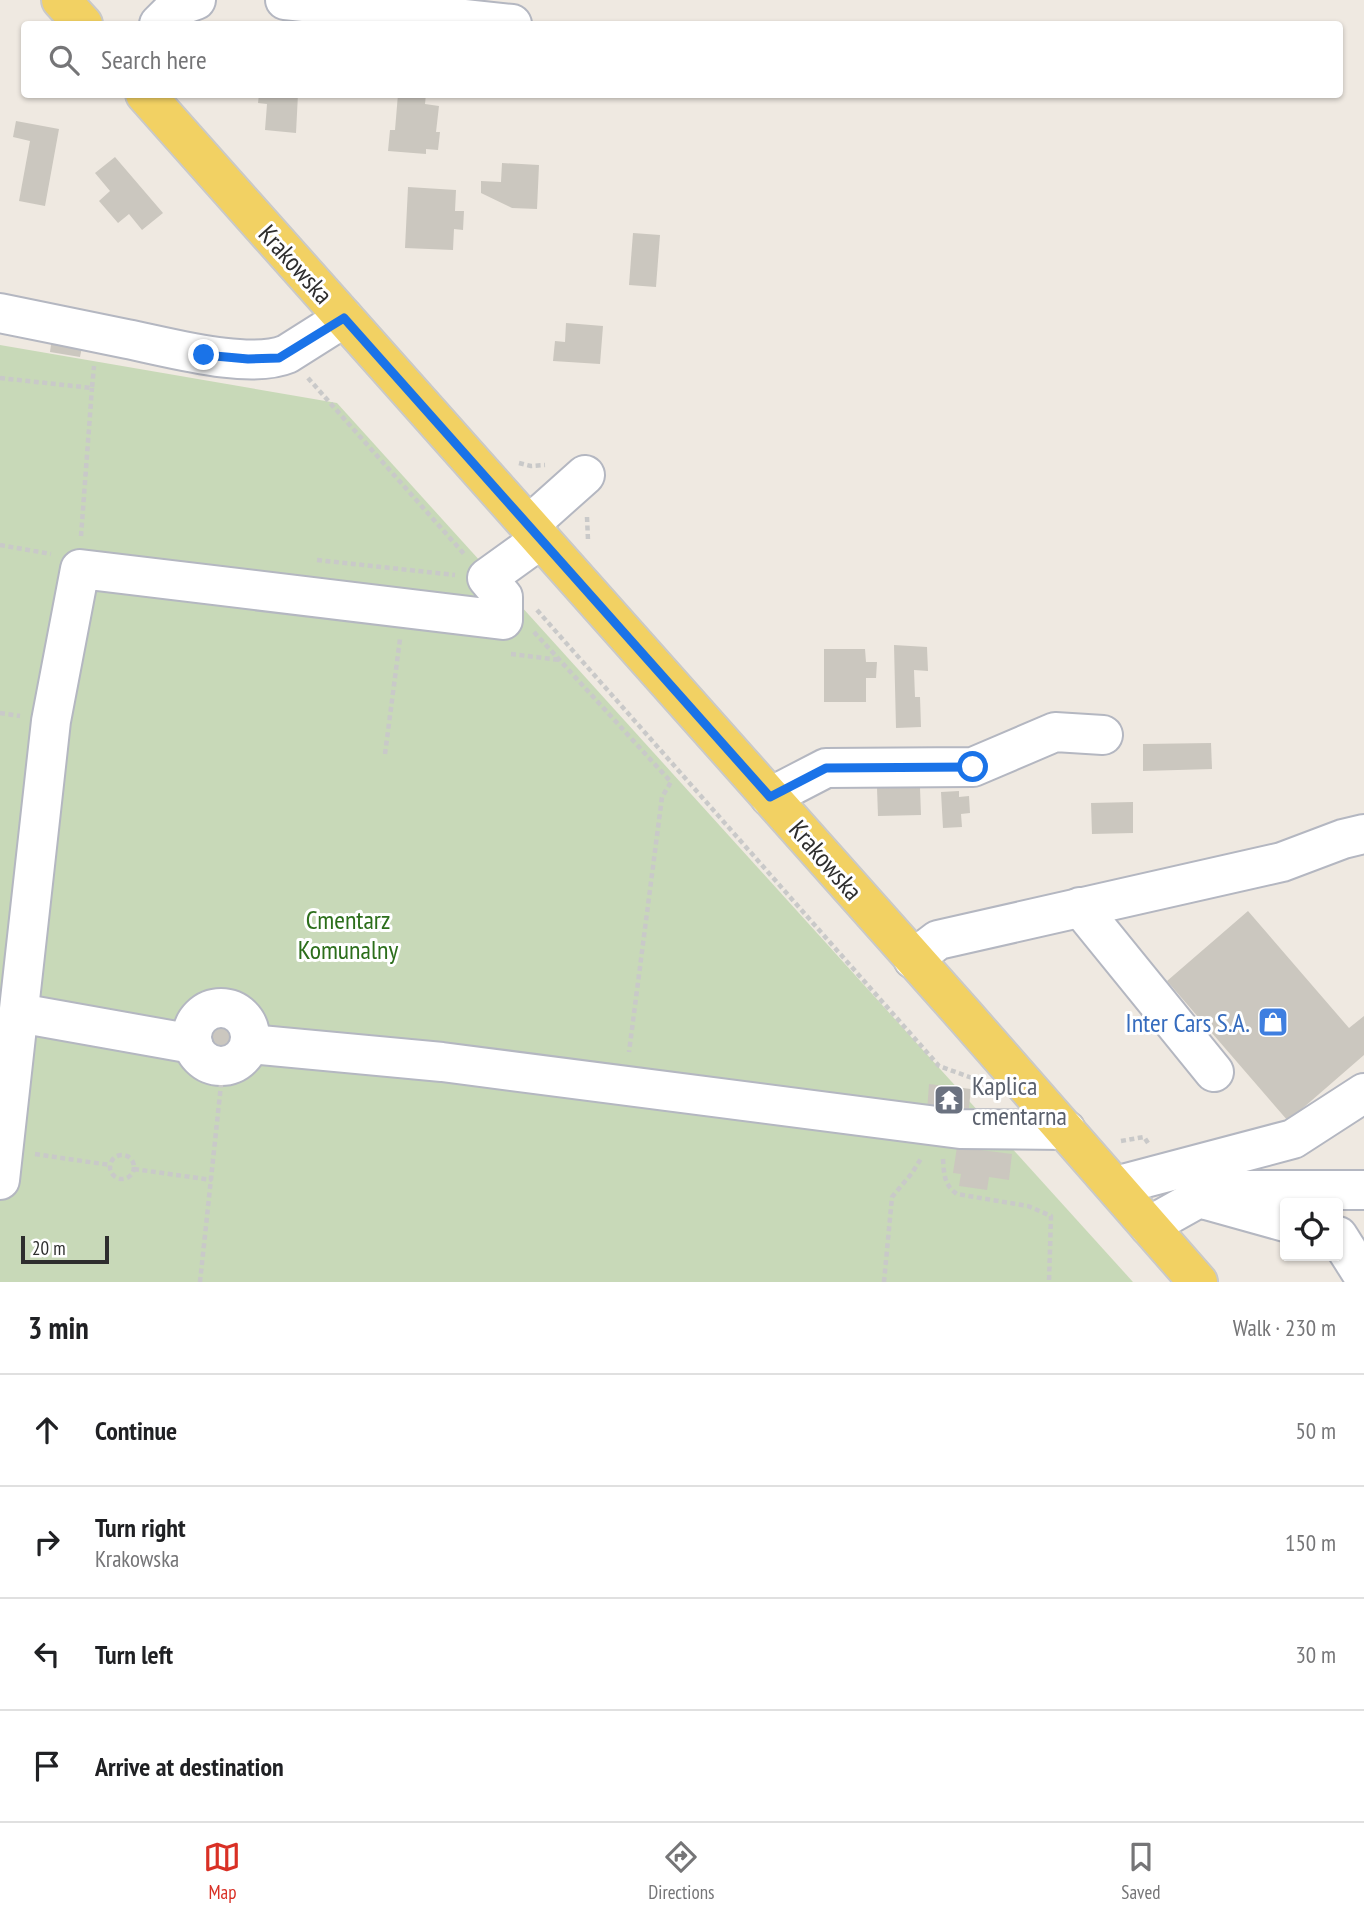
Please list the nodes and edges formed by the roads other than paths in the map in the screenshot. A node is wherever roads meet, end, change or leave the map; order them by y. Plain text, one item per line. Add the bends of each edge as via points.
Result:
1 (61, 0) edge
2 (196, 0) edge
3 (285, 0) edge
4 (80, 21) edge
5 (162, 21) edge
6 (484, 21) edge
7 (149, 98) edge
8 (0, 313) edge
9 (344, 318) junction
10 (585, 475) dead end
11 (535, 532) junction
12 (1103, 735) dead end
13 (770, 797) junction
14 (1364, 834) edge
15 (1080, 906) junction
16 (913, 959) junction
17 (19, 1013) junction
18 (192, 1044) junction
19 (237, 1055) junction
20 (1214, 1072) dead end
21 (1364, 1093) edge
22 (1066, 1130) junction
23 (2, 1165) edge
24 (1115, 1186) junction
25 (1364, 1190) edge
26 (1208, 1200) junction
27 (1280, 1221) edge
28 (1149, 1226) junction
29 (1343, 1244) edge
30 (1364, 1277) edge
31 (1198, 1282) edge

1 - 4 main road
2 - 5 street via 176,7
3 - 6 street
7 - 9 main road, Krakowska
8 - 9 street via 204,355 248,359 279,358
9 - 11 main road, Krakowska
10 - 11 street
11 - 13 main road, Krakowska
11 - 17 street via 503,620 80,569 51,721
12 - 13 street via 1055,732 973,767 826,768
13 - 16 main road, Krakowska
14 - 15 street via 1282,862
15 - 16 street via 938,940
15 - 20 street
16 - 22 main road, Krakowska
17 - 18 street
17 - 23 street
18 - 19 street via 209,1064
18 - 19 street via 198,1019 221,1007 244,1019 250,1031
19 - 22 street via 442,1062 950,1128
21 - 24 street via 1293,1139
22 - 24 main road, Krakowska
24 - 28 main road, Krakowska
25 - 26 street via 1233,1190
26 - 27 street
26 - 28 street via 1199,1198
28 - 31 main road, Krakowska
29 - 30 street

